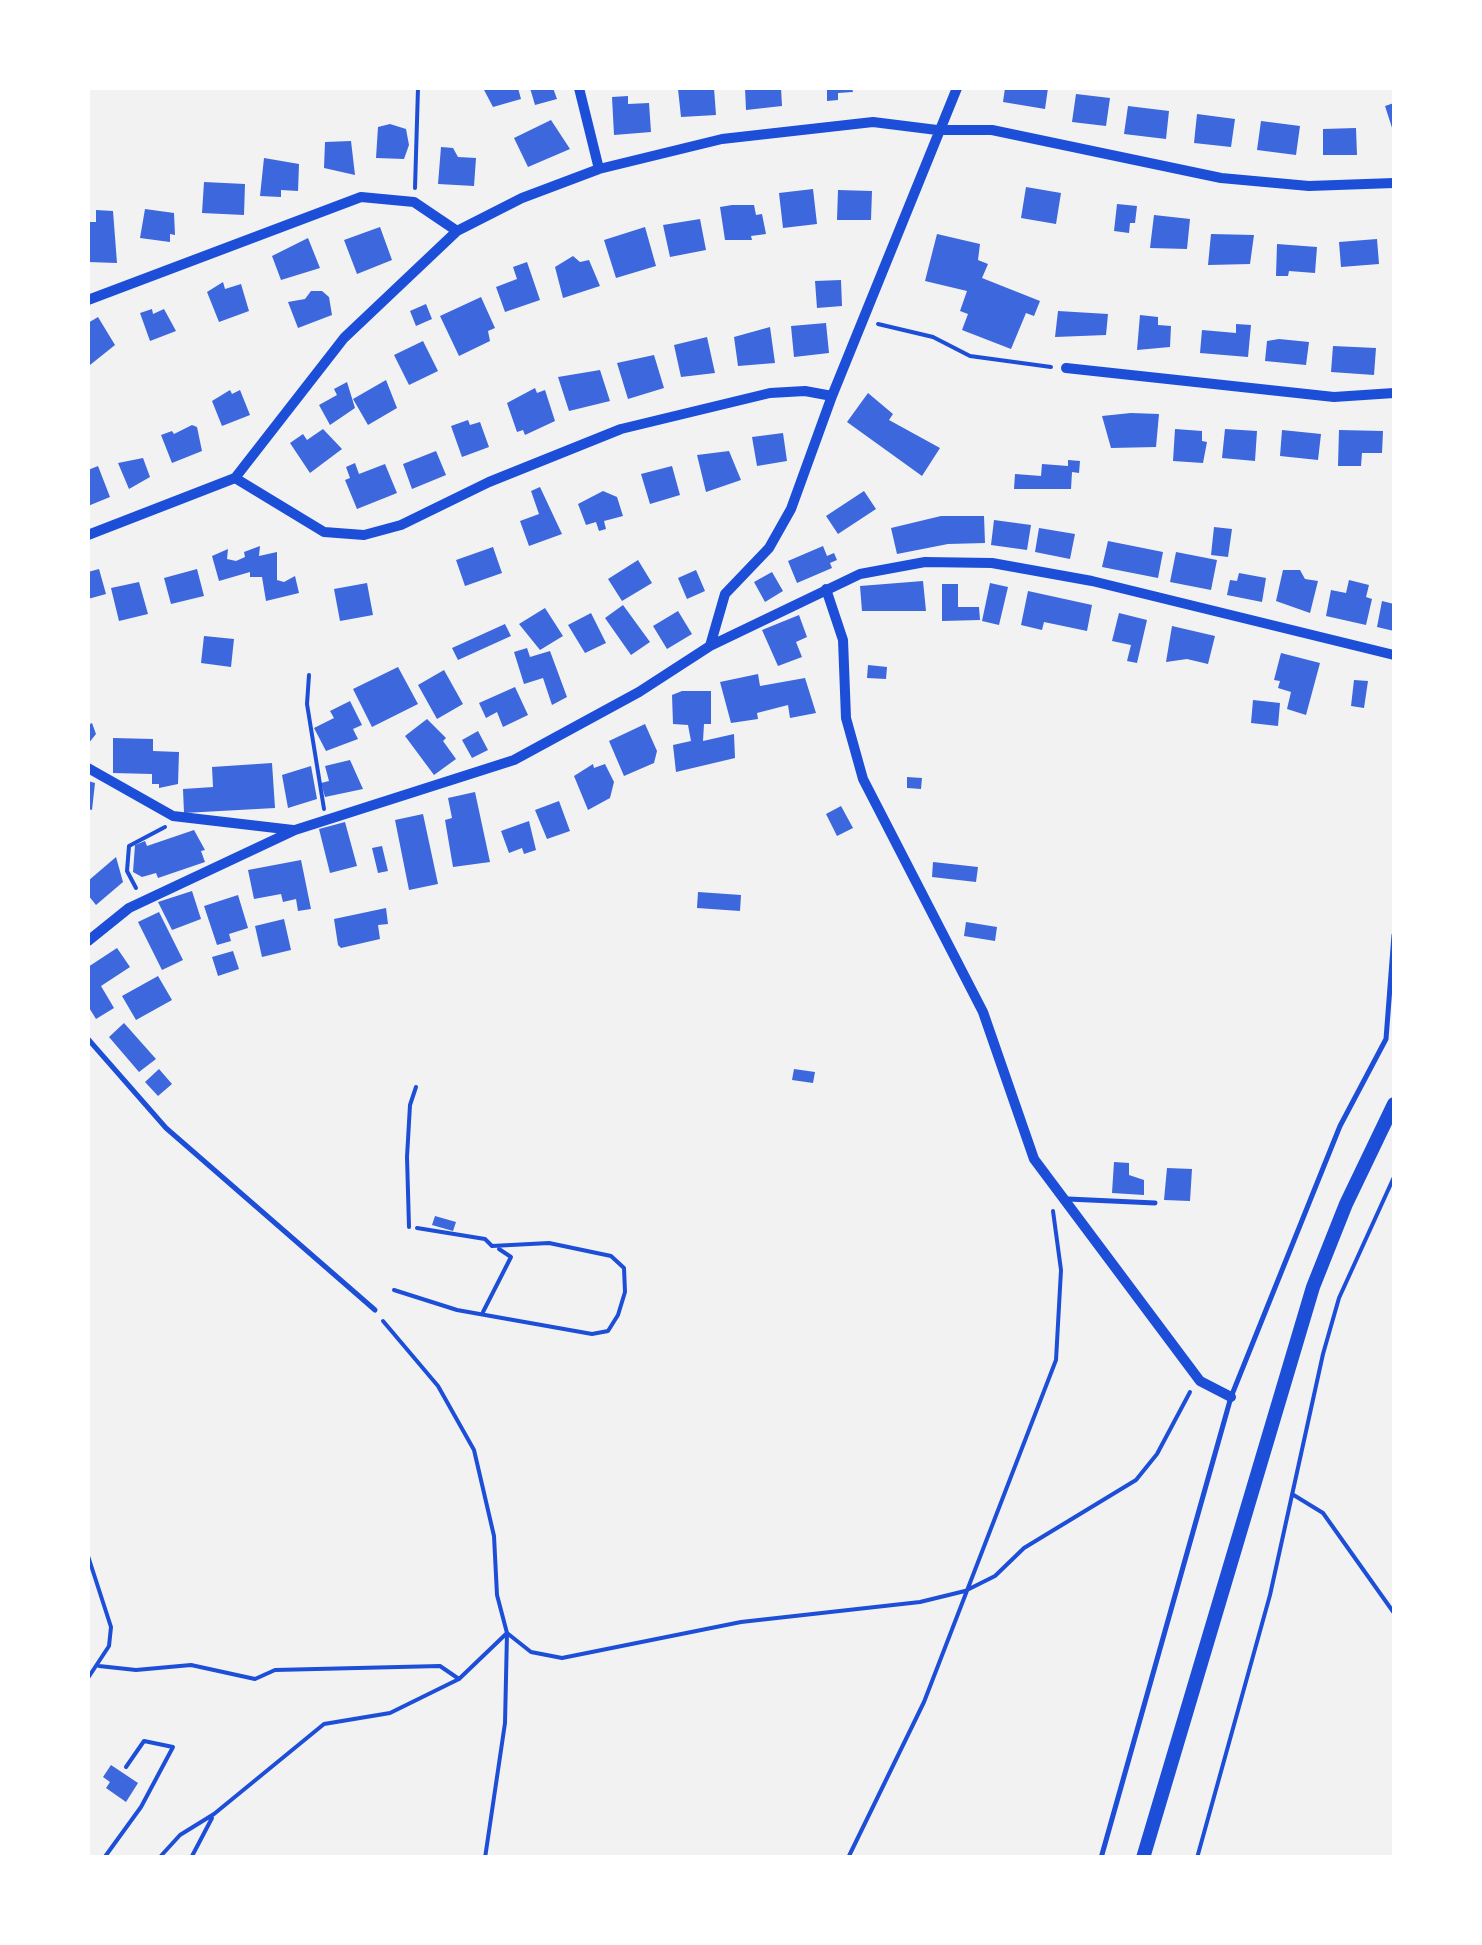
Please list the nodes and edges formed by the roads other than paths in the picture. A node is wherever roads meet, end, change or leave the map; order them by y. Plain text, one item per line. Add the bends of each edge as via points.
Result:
1 (578, 88) edge
2 (958, 88) edge
3 (937, 130) junction
4 (599, 169) junction
5 (1394, 183) edge
6 (457, 230) junction
7 (88, 300) edge
8 (1066, 368) road end
9 (1394, 393) edge
10 (832, 396) junction
11 (235, 478) junction
12 (88, 535) edge
13 (826, 589) junction
14 (710, 646) junction
15 (1394, 655) edge
16 (88, 768) edge
17 (295, 830) junction
18 (1394, 935) edge
19 (88, 941) edge
20 (88, 1039) edge
21 (1394, 1104) edge
22 (1057, 1194) junction
23 (1155, 1203) dead end
24 (375, 1310) road end
25 (1232, 1397) junction
26 (1100, 1858) edge
27 (1143, 1858) edge

1 - 4 street
2 - 3 street
3 - 4 street via 872,122 722,139
3 - 5 street via 992,130 1221,178 1309,186
3 - 10 street
4 - 6 street
6 - 7 street via 414,202 362,196
6 - 11 street via 344,338
8 - 9 street via 1334,397
10 - 11 street via 770,393 621,429 364,535 324,532
10 - 14 street via 792,509 769,548 725,594
11 - 12 street
13 - 14 street
13 - 15 street via 860,574 924,562 992,563
13 - 22 street via 843,640 846,718 863,779 983,1012 1024,1137
14 - 17 street via 514,760
16 - 17 street via 174,816
17 - 19 street via 144,901
18 - 25 lane via 1386,1039 1340,1126
20 - 24 lane via 166,1128
21 - 27 main road via 1313,1288
22 - 23 lane
22 - 25 street via 1200,1381
25 - 26 lane

